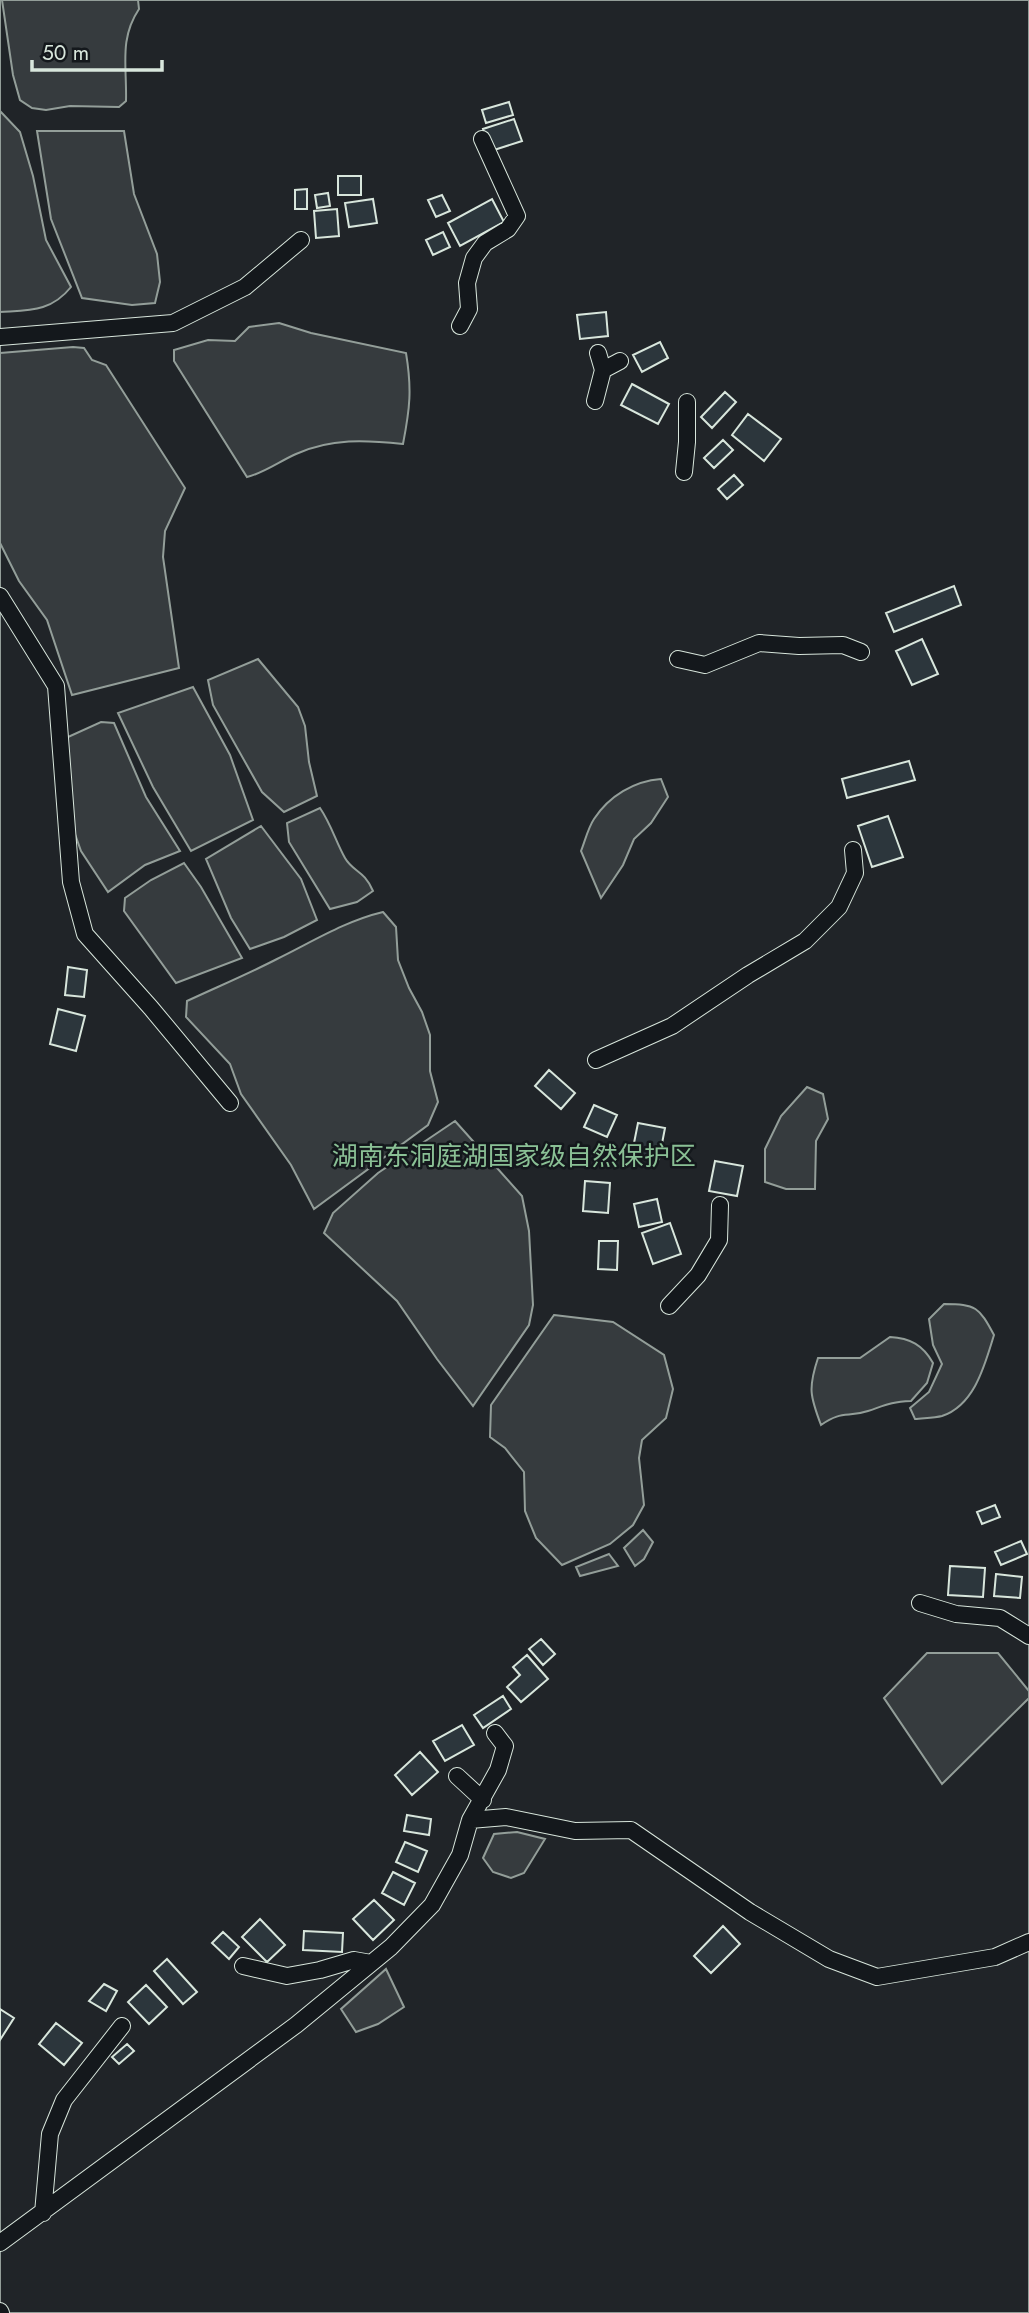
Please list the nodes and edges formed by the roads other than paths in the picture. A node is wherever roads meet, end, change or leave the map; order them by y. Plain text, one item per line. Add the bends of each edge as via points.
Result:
1 (482, 139) dead end
2 (301, 240) dead end
3 (460, 326) dead end
4 (0, 337) edge
5 (598, 353) dead end
6 (620, 362) dead end
7 (603, 370) junction
8 (595, 401) dead end
9 (687, 402) dead end
10 (684, 472) dead end
11 (0, 596) edge
12 (861, 652) dead end
13 (678, 659) dead end
14 (853, 850) dead end
15 (596, 1060) dead end
16 (230, 1104) dead end
17 (720, 1205) dead end
18 (669, 1306) dead end
19 (920, 1603) dead end
20 (1029, 1636) edge
21 (495, 1733) dead end
22 (457, 1776) dead end
23 (482, 1800) junction
24 (470, 1820) junction
25 (1029, 1942) edge
26 (371, 1963) junction
27 (243, 1966) dead end
28 (122, 2026) dead end
29 (43, 2213) junction
30 (0, 2243) edge

1 - 3 street via 517,216 474,258 467,283 469,309
2 - 4 street via 245,287 173,323
5 - 7 street
6 - 7 street
7 - 8 street
9 - 10 street
11 - 16 street via 56,686 71,882 85,934
12 - 13 street via 843,645 759,643 705,665
14 - 15 street via 855,873 839,907 805,941 672,1026
17 - 18 street via 719,1240 698,1275
19 - 20 street via 956,1614 1000,1618
21 - 23 street via 505,1746
22 - 23 street
23 - 24 street
24 - 25 street via 506,1817 575,1831 631,1830 750,1912 830,1959 877,1977 995,1957
24 - 26 street via 460,1855 432,1905
26 - 27 street via 354,1960 286,1976
26 - 29 street via 296,2025
28 - 29 street via 64,2100 50,2134
29 - 30 street

